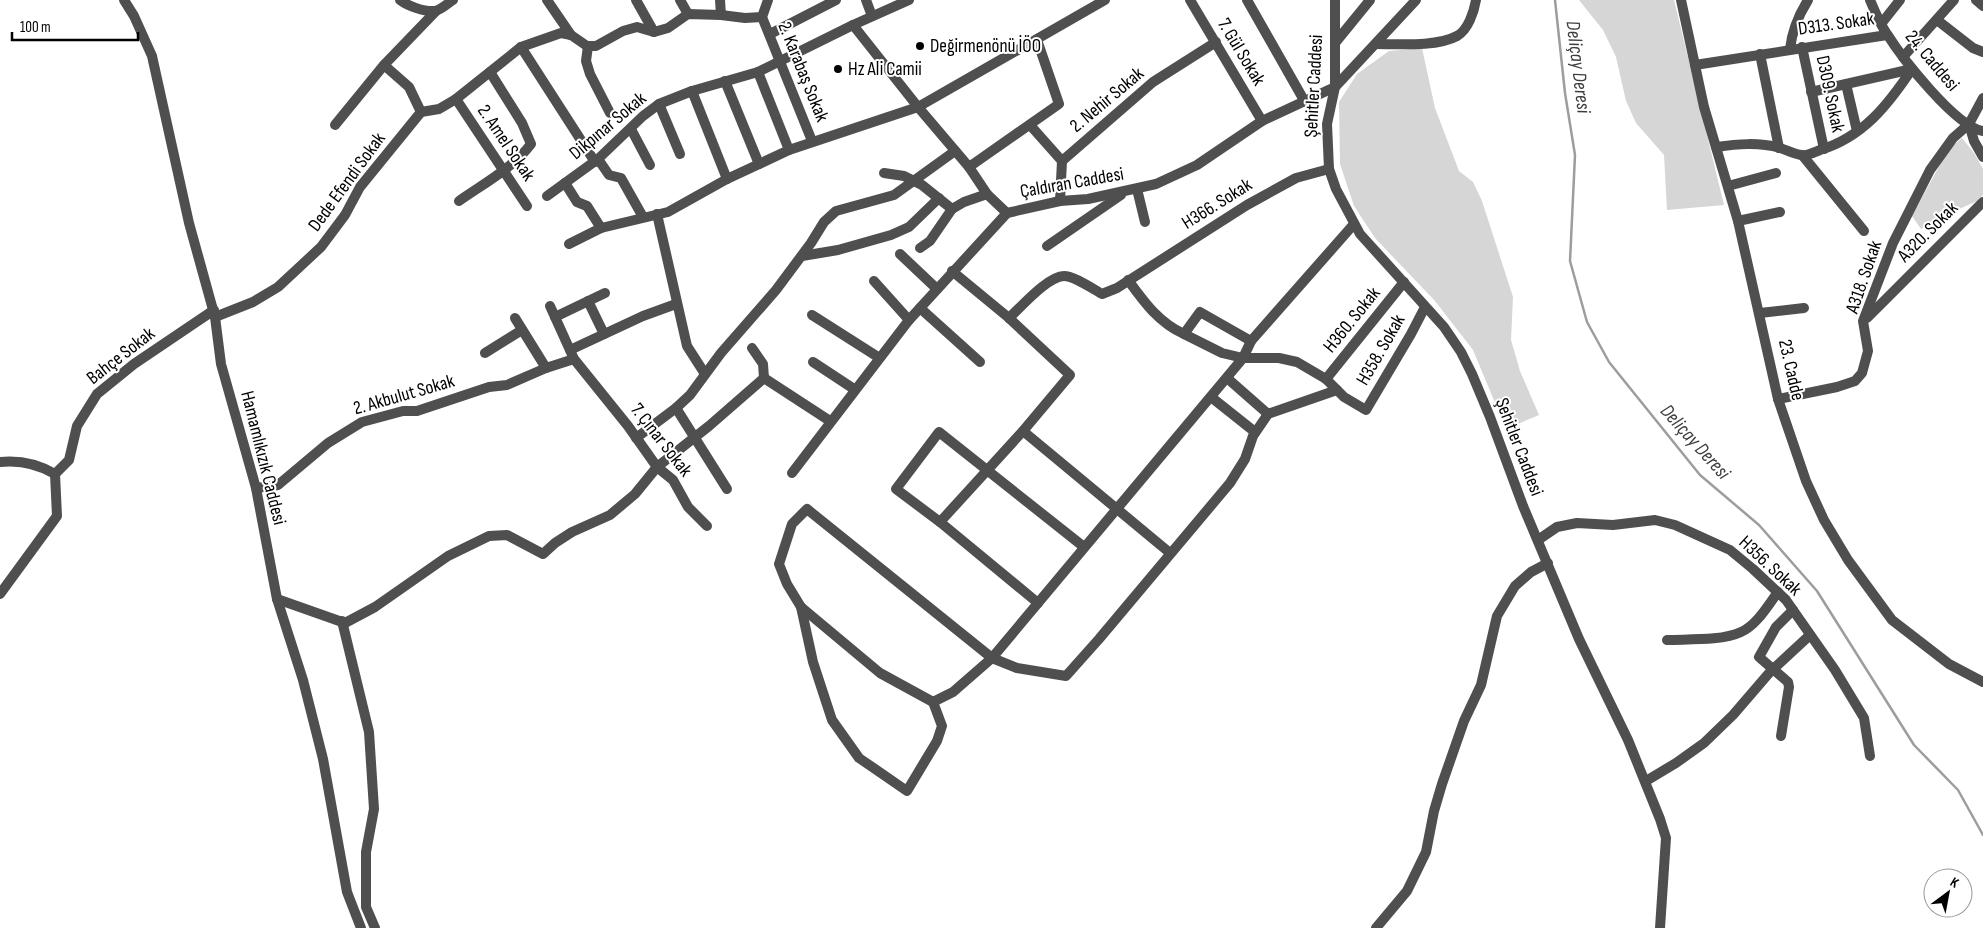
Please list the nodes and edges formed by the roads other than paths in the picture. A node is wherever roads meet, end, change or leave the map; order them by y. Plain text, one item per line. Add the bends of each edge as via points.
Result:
1 (124, 0) edge
2 (400, 0) edge
3 (453, 0) edge
4 (547, 0) edge
5 (636, 0) edge
6 (680, 0) edge
7 (720, 0) edge
8 (768, 0) edge
9 (836, 0) edge
10 (866, 0) edge
11 (909, 0) edge
12 (1190, 0) edge
13 (1247, 0) edge
14 (1335, 0) edge
15 (1370, 0) edge
16 (1416, 0) edge
17 (1476, 0) edge
18 (1680, 0) edge
19 (1808, 0) edge
20 (1870, 0) edge
21 (1900, 0) edge
22 (1954, 0) edge
23 (1976, 0) edge
24 (1101, 1) edge
25 (1983, 6) edge
26 (436, 11) junction
27 (688, 14) junction
28 (721, 14) junction
29 (872, 16) junction
30 (762, 17) junction
31 (1937, 20) junction
32 (1881, 24) junction
33 (852, 25) junction
34 (654, 32) junction
35 (770, 34) junction
36 (571, 35) junction
37 (1887, 35) junction
38 (1037, 40) junction
39 (1216, 42) junction
40 (1335, 42) junction
41 (1376, 44) junction
42 (588, 46) junction
43 (521, 47) junction
44 (1802, 47) junction
45 (1790, 49) junction
46 (1983, 52) edge
47 (1760, 54) junction
48 (1903, 57) junction
49 (780, 62) junction
50 (384, 65) junction
51 (1695, 65) junction
52 (1912, 69) junction
53 (490, 72) junction
54 (758, 72) junction
55 (725, 81) junction
56 (1846, 84) junction
57 (1335, 87) junction
58 (692, 91) junction
59 (1812, 92) junction
60 (1983, 98) edge
61 (456, 99) junction
62 (1305, 102) junction
63 (659, 104) junction
64 (918, 107) junction
65 (421, 112) junction
66 (610, 113) dead end
67 (1262, 121) junction
68 (1970, 124) junction
69 (335, 125) dead end
70 (1030, 125) junction
71 (631, 129) junction
72 (1857, 131) junction
73 (1983, 131) edge
74 (812, 141) junction
75 (1716, 147) junction
76 (1779, 148) junction
77 (1824, 149) junction
78 (789, 150) junction
79 (955, 151) junction
80 (680, 154) dead end
81 (1804, 156) junction
82 (1983, 157) edge
83 (596, 160) junction
84 (1062, 162) junction
85 (759, 164) junction
86 (650, 165) dead end
87 (968, 167) junction
88 (1329, 169) junction
89 (504, 170) junction
90 (884, 173) dead end
91 (1776, 173) dead end
92 (727, 179) junction
93 (915, 182) junction
94 (565, 183) junction
95 (1728, 186) junction
96 (1137, 189) junction
97 (1126, 192) junction
98 (987, 194) junction
99 (547, 196) dead end
100 (939, 198) junction
101 (459, 201) dead end
102 (1060, 201) junction
103 (1983, 202) edge
104 (527, 206) dead end
105 (952, 210) junction
106 (1780, 212) dead end
107 (1007, 213) junction
108 (656, 214) junction
109 (643, 216) junction
110 (1738, 221) junction
111 (1145, 222) dead end
112 (1354, 224) junction
113 (601, 228) junction
114 (1864, 231) dead end
115 (569, 244) dead end
116 (1047, 246) dead end
117 (920, 248) dead end
118 (900, 254) dead end
119 (802, 256) junction
120 (952, 272) junction
121 (1128, 280) junction
122 (874, 281) dead end
123 (1404, 282) junction
124 (937, 289) junction
125 (605, 293) dead end
126 (588, 301) junction
127 (676, 304) junction
128 (550, 306) dead end
129 (1425, 307) junction
130 (920, 308) junction
131 (1804, 308) dead end
132 (215, 314) junction
133 (1760, 314) junction
134 (812, 316) dead end
135 (555, 317) junction
136 (515, 318) dead end
137 (1009, 318) junction
138 (908, 320) junction
139 (1864, 321) junction
140 (522, 330) junction
141 (604, 334) junction
142 (1184, 334) junction
143 (1251, 341) junction
144 (752, 348) dead end
145 (485, 354) dead end
146 (572, 354) junction
147 (878, 357) junction
148 (1243, 358) junction
149 (813, 362) dead end
150 (980, 362) dead end
151 (546, 368) junction
152 (705, 374) junction
153 (764, 378) junction
154 (1226, 378) junction
155 (1326, 379) junction
156 (854, 389) junction
157 (1337, 390) junction
158 (1211, 397) junction
159 (1778, 399) junction
160 (676, 408) junction
161 (1268, 414) junction
162 (830, 421) junction
163 (1024, 431) junction
164 (1255, 432) junction
165 (636, 438) junction
166 (694, 438) junction
167 (0, 462) edge
168 (657, 467) junction
169 (988, 470) junction
170 (792, 473) dead end
171 (55, 474) junction
172 (256, 488) junction
173 (727, 489) dead end
174 (1116, 509) junction
175 (940, 522) junction
176 (707, 526) dead end
177 (1538, 540) junction
178 (1084, 547) junction
179 (1170, 553) junction
180 (1548, 563) junction
181 (1778, 592) junction
182 (0, 594) edge
183 (278, 599) junction
184 (1038, 603) junction
185 (801, 607) junction
186 (1793, 610) junction
187 (342, 622) junction
188 (1810, 635) junction
189 (1667, 640) dead end
190 (992, 658) junction
191 (1774, 669) junction
192 (1983, 682) edge
193 (933, 702) junction
194 (1780, 736) dead end
195 (1870, 756) dead end
196 (1646, 781) junction
197 (362, 928) edge
198 (375, 928) edge
199 (1376, 928) edge
200 (1660, 928) edge

1 - 132 street, Hamamlıkızık Caddesi via 152,56 189,223
2 - 26 street via 404,4
3 - 26 street
4 - 36 street
5 - 34 street
6 - 27 street
7 - 28 street
8 - 30 street
9 - 35 street
10 - 29 street
11 - 29 street, Dikpınar Sokak
12 - 39 street, 7. Gül Sokak
13 - 62 street
14 - 40 street, Şehitler Caddesi
15 - 40 street
16 - 41 street
17 - 41 street via 1465,29 1457,36 1426,43
18 - 51 street, 23. Cadde
19 - 45 street via 1798,16
20 - 32 street, 24. Caddesi
21 - 32 street
22 - 31 street
23 - 25 street
24 - 38 street
26 - 50 street
27 - 28 street
27 - 34 street via 668,28
28 - 30 street
29 - 33 street, Dikpınar Sokak
30 - 35 street, 2. Karabaş Sokak
31 - 46 street
31 - 48 street
32 - 37 street, 24. Caddesi
33 - 49 street, Dikpınar Sokak
33 - 64 street
34 - 42 street via 637,27 596,46
35 - 49 street, 2. Karabaş Sokak
36 - 42 street
36 - 43 street via 561,33
37 - 44 street, D313. Sokak
37 - 48 street, 24. Caddesi
38 - 64 street
38 - 70 street via 1059,104
39 - 67 street, 7. Gül Sokak
39 - 84 street, 2. Nehir Sokak via 1153,82
40 - 57 street, Şehitler Caddesi
41 - 57 street
42 - 66 street via 586,61 590,74
43 - 53 street
43 - 83 street
44 - 45 street, D313. Sokak
44 - 59 street, D309. Sokak
45 - 47 street, D313. Sokak
47 - 51 street, D313. Sokak
47 - 76 street
48 - 52 street, 24. Caddesi
49 - 54 street, Dikpınar Sokak
49 - 74 street, 2. Karabaş Sokak
50 - 65 street via 409,87
50 - 69 street
51 - 75 street, 23. Cadde
52 - 56 street
52 - 68 street, 24. Caddesi via 1945,104
52 - 72 street via 1878,115
53 - 61 street
53 - 89 street via 522,123 531,144
54 - 55 street, Dikpınar Sokak
54 - 78 street
55 - 58 street, Dikpınar Sokak
55 - 85 street
56 - 59 street
56 - 72 street
57 - 62 street, Çaldıran Caddesi
57 - 88 street, Şehitler Caddesi via 1327,124
58 - 63 street, Dikpınar Sokak
58 - 92 street
59 - 77 street, D309. Sokak
60 - 68 street
61 - 65 street via 439,109
61 - 89 street, 2. Amel Sokak
62 - 67 street, Çaldıran Caddesi
63 - 71 street, Dikpınar Sokak
63 - 80 street
64 - 74 street
64 - 79 street
65 - 132 street, Dede Efendi Sokak via 360,187 322,247 278,286 253,302
67 - 96 street, Çaldıran Caddesi via 1197,165
68 - 73 street, 24. Caddesi
68 - 82 street via 1974,141
68 - 139 street, A318. Sokak via 1953,138 1930,170 1894,243
70 - 84 street
70 - 87 street
71 - 83 street, Dikpınar Sokak
71 - 86 street
72 - 77 street
74 - 78 street
75 - 76 street via 1748,143
75 - 95 street, 23. Cadde
76 - 81 street
77 - 81 street
78 - 85 street
79 - 87 street
79 - 93 street
81 - 114 street
83 - 94 street, Dikpınar Sokak
83 - 109 street via 609,175 621,178
84 - 102 street
85 - 92 street
87 - 98 street
88 - 112 street, Şehitler Caddesi
88 - 121 street, H366. Sokak via 1296,178 1247,205
89 - 101 street
89 - 104 street, 2. Amel Sokak
90 - 93 street via 904,176
91 - 95 street
92 - 108 street via 678,208
93 - 100 street
93 - 119 street via 894,195 836,211 824,222
94 - 99 street, Dikpınar Sokak
94 - 113 street via 577,202 587,206
95 - 110 street, 23. Cadde
96 - 97 street, Çaldıran Caddesi
96 - 111 street
97 - 102 street, Çaldıran Caddesi
97 - 116 street
98 - 105 street
98 - 107 street
100 - 105 street
100 - 119 street via 909,227 891,235
102 - 107 street, Çaldıran Caddesi
103 - 139 street, A320. Sokak
105 - 117 street via 930,241
106 - 110 street
107 - 120 street, Çaldıran Caddesi
108 - 109 street
108 - 127 street
109 - 113 street
110 - 133 street, 23. Cadde
112 - 123 street, Şehitler Caddesi
112 - 143 street
113 - 115 street
118 - 124 street
119 - 152 street
120 - 124 street, Çaldıran Caddesi
120 - 137 street
121 - 137 street, H366. Sokak via 1102,294 1064,276 1051,279
121 - 142 street via 1159,319
122 - 138 street
123 - 129 street, Şehitler Caddesi
123 - 155 street, H360. Sokak
124 - 130 street, Çaldıran Caddesi
125 - 126 street
126 - 135 street
126 - 141 street
127 - 141 street
127 - 152 street via 687,346
128 - 135 street, 7. Çınar Sokak
129 - 157 street, H358. Sokak via 1366,410
129 - 177 street, Şehitler Caddesi via 1461,352
130 - 138 street, Çaldıran Caddesi
130 - 150 street
131 - 133 street
132 - 171 street, Bahçe Sokak via 134,364 97,394 77,426 70,460
132 - 172 street, Hamamlıkızık Caddesi via 220,364
133 - 159 street, 23. Cadde
134 - 147 street
135 - 146 street, 7. Çınar Sokak
136 - 140 street
137 - 163 street via 1070,375
138 - 147 street, Çaldıran Caddesi
139 - 159 street, A318. Sokak via 1868,351 1862,373 1855,381 1837,388
140 - 145 street
140 - 151 street
141 - 146 street
142 - 143 street via 1200,312
142 - 148 street via 1222,353
143 - 148 street
144 - 153 street via 763,364
146 - 151 street, 2. Akbulut Sokak
146 - 165 street, 7. Çınar Sokak
147 - 156 street, Çaldıran Caddesi
148 - 154 street
148 - 155 street via 1279,358 1297,362
149 - 156 street
151 - 172 street, 2. Akbulut Sokak via 507,384 417,412 403,411 362,422 328,443 278,485
152 - 160 street
153 - 162 street
153 - 166 street
154 - 158 street
154 - 161 street
155 - 157 street
156 - 162 street, Çaldıran Caddesi
157 - 161 street
158 - 164 street
158 - 174 street
159 - 192 street, 23. Cadde via 1806,481 1848,560 1892,620 1949,664
160 - 165 street
160 - 166 street
161 - 164 street
162 - 170 street, Çaldıran Caddesi
163 - 169 street
163 - 174 street
164 - 179 street via 1246,459 1230,483
165 - 168 street, 7. Çınar Sokak
166 - 168 street
166 - 173 street
167 - 171 street via 42,466
168 - 176 street, 7. Çınar Sokak via 673,480 688,507
168 - 187 street via 635,494 610,515 572,532 543,554 507,535 489,536 448,556 375,607
169 - 175 street
169 - 175 street via 940,432 896,489
169 - 178 street
171 - 182 street via 57,516
172 - 183 street, Hamamlıkızık Caddesi
174 - 178 street
174 - 179 street
175 - 184 street
177 - 180 street, Şehitler Caddesi
177 - 181 street, H356. Sokak via 1557,527 1577,523 1613,525 1655,520 1675,525 1730,550
178 - 184 street
179 - 190 street via 1066,676 1017,668
180 - 196 street, Şehitler Caddesi via 1579,639
180 - 199 street via 1515,586 1497,616 1481,685 1464,721 1442,784 1426,852 1407,891
181 - 186 street, H356. Sokak
181 - 189 street via 1741,632 1709,639
183 - 187 street
183 - 197 street, Hamamlıkızık Caddesi via 323,759 347,892
184 - 190 street
185 - 190 street via 779,564 792,524 807,509
185 - 193 street via 880,673
185 - 193 street via 813,662 832,720 860,758 907,792 938,741 942,726
186 - 188 street, H356. Sokak
186 - 191 street via 1776,628 1759,657
187 - 198 street via 369,732 374,809 366,852 366,907
188 - 191 street
188 - 195 street, H356. Sokak via 1864,718
190 - 193 street via 953,692
191 - 194 street via 1789,687
191 - 196 street via 1704,743
196 - 200 street, Şehitler Caddesi via 1666,838

